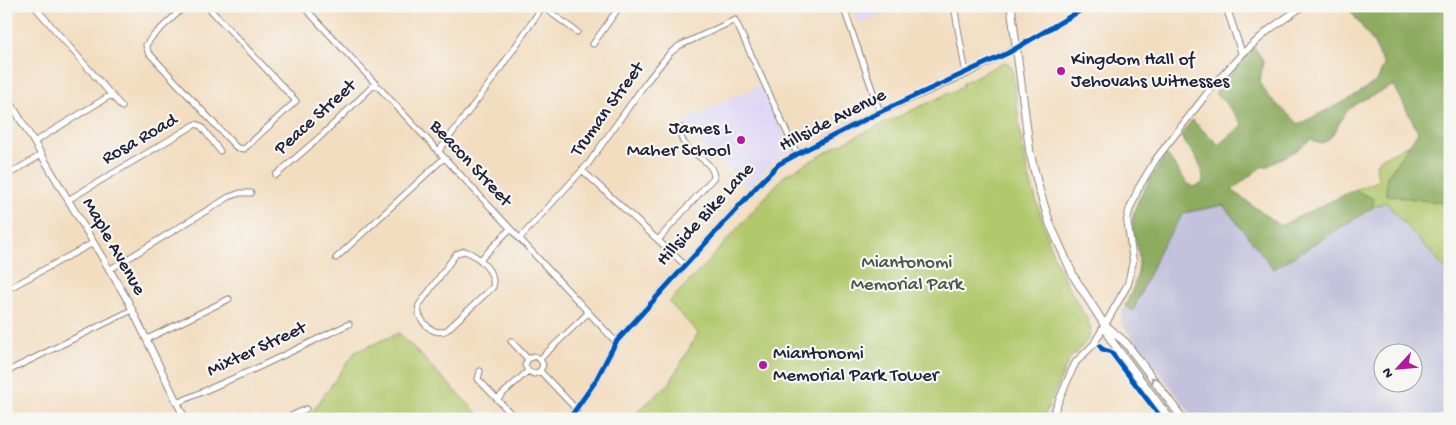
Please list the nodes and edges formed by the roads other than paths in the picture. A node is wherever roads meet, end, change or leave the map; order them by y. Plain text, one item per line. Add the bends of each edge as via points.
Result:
1 (34, 6) edge
2 (185, 6) edge
3 (207, 6) edge
4 (303, 6) edge
5 (542, 6) edge
6 (620, 6) edge
7 (843, 6) edge
8 (954, 6) edge
9 (1011, 6) edge
10 (1087, 6) edge
11 (1226, 6) edge
12 (1303, 6) edge
13 (577, 32) dead end
14 (593, 44) dead end
15 (1017, 48) junction
16 (1242, 54) junction
17 (966, 74) junction
18 (375, 84) junction
19 (6, 95) edge
20 (111, 95) junction
21 (122, 108) dead end
22 (880, 112) junction
23 (681, 128) dead end
24 (34, 142) junction
25 (220, 150) dead end
26 (438, 152) junction
27 (797, 154) junction
28 (41, 155) junction
29 (444, 158) junction
30 (582, 170) junction
31 (276, 175) dead end
32 (6, 176) edge
33 (251, 192) dead end
34 (68, 200) junction
35 (510, 229) junction
36 (519, 238) junction
37 (658, 240) junction
38 (93, 243) junction
39 (336, 258) dead end
40 (480, 260) junction
41 (686, 265) junction
42 (109, 270) junction
43 (6, 290) edge
44 (229, 299) dead end
45 (132, 310) junction
46 (588, 313) junction
47 (349, 324) dead end
48 (1104, 324) junction
49 (147, 340) junction
50 (511, 341) dead end
51 (616, 342) junction
52 (528, 359) junction
53 (540, 359) junction
54 (480, 371) dead end
55 (528, 371) junction
56 (540, 371) junction
57 (6, 372) edge
58 (497, 399) junction
59 (177, 403) junction
60 (306, 409) dead end
61 (577, 410) junction
62 (1450, 415) edge
63 (185, 419) edge
64 (285, 419) edge
65 (516, 419) edge
66 (569, 419) edge
67 (1051, 419) edge
68 (1170, 419) edge
69 (1184, 419) edge
70 (1445, 419) edge

1 - 20 street
2 - 3 street via 152,37 146,45 148,52 238,148 246,148 296,101
4 - 18 street, Beacon Street
5 - 13 street
5 - 26 street
6 - 14 street
7 - 22 street
8 - 17 street
9 - 15 main road
10 - 15 street, Hillside Avenue
11 - 16 street
12 - 16 street via 1270,28
15 - 17 street, Hillside Avenue
15 - 48 main road via 1030,153 1044,205 1074,276
16 - 48 street via 1171,138 1132,200 1127,220 1133,261 1128,284
17 - 22 street, Hillside Avenue
18 - 26 street, Beacon Street
18 - 31 street, Peace Street
19 - 24 street, Maple Avenue
20 - 21 street
20 - 24 street
22 - 27 street, Hillside Avenue
23 - 37 street via 683,143 711,168 714,177
24 - 28 street, Maple Avenue
25 - 34 street, Rosa Road via 196,124
26 - 29 street, Beacon Street
27 - 30 street, Truman Street via 735,20 679,46 669,54
27 - 41 street, Hillside Avenue via 779,164
28 - 32 street
28 - 34 street, Maple Avenue
29 - 35 street, Beacon Street
29 - 39 street
30 - 36 street, Truman Street
30 - 37 street
33 - 42 street via 228,197
34 - 38 street, Maple Avenue
35 - 36 street, Beacon Street
35 - 40 street
36 - 46 street, Beacon Street
37 - 41 street
38 - 42 street, Maple Avenue
38 - 43 street
40 - 40 street via 492,276 493,287 444,332 432,331 420,318 419,305 459,252 468,252
41 - 51 street, Hillside Avenue
42 - 45 street, Maple Avenue
44 - 49 street
45 - 49 street, Maple Avenue
45 - 57 street
46 - 51 street, Beacon Street
46 - 53 street
47 - 59 street, Mixter Street
48 - 67 street via 1094,344 1076,362
48 - 68 main road via 1111,340
69 -> 48 main road via 1126,343
49 - 59 street, Maple Avenue
50 - 52 street
51 - 61 street, Hillside Avenue
52 - 53 street via 534,356
52 - 55 street via 525,365
53 - 56 street via 543,365
54 - 58 street via 478,379
55 - 56 street via 534,374
55 - 58 street
56 - 61 street
58 - 65 street
59 - 63 street, Maple Avenue
60 - 64 street
61 - 66 street, Hillside Avenue
62 - 70 highway

